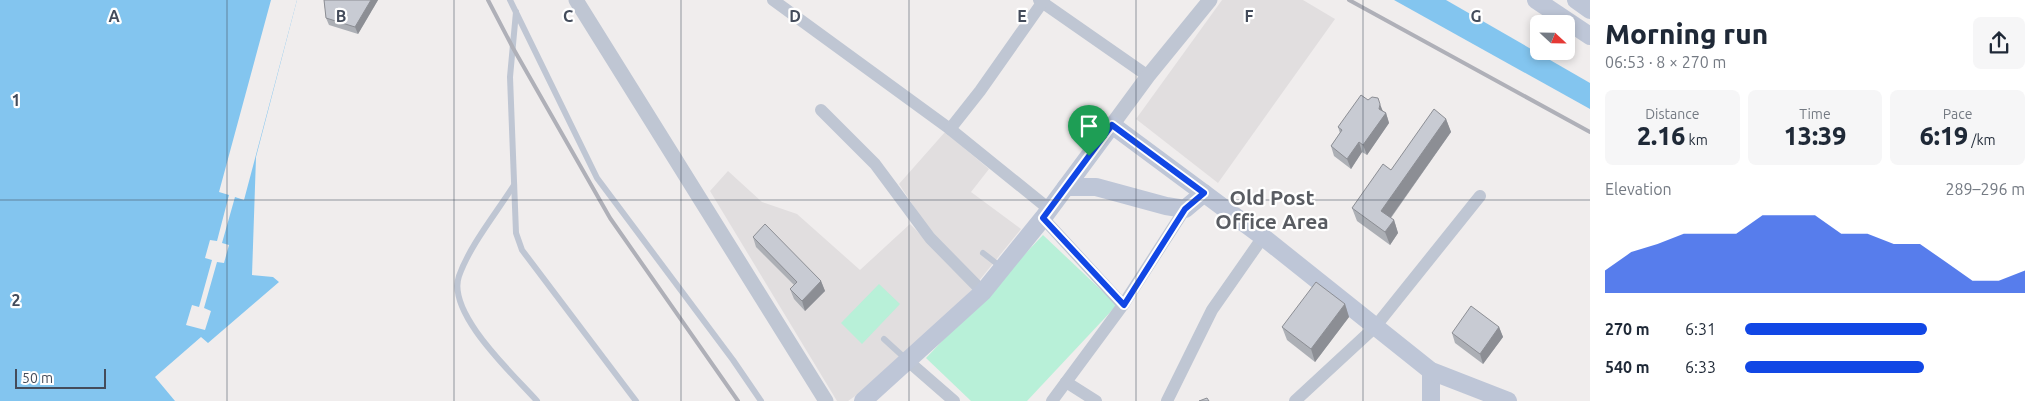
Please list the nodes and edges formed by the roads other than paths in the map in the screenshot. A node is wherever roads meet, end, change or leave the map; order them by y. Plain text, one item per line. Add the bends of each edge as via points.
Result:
1 (510, 0) edge
2 (576, 0) edge
3 (773, 0) edge
4 (1210, 0) edge
5 (1536, 0) edge
6 (1576, 0) edge
7 (1042, 1) edge
8 (1590, 10) edge
9 (516, 12) junction
10 (1590, 36) edge
11 (1148, 76) junction
12 (821, 110) dead end
13 (1112, 125) junction
14 (950, 129) junction
15 (514, 185) junction
16 (1066, 186) junction
17 (1204, 193) junction
18 (1480, 196) dead end
19 (1185, 209) junction
20 (1046, 213) junction
21 (1263, 237) junction
22 (983, 252) dead end
23 (1002, 268) junction
24 (983, 292) junction
25 (1124, 305) junction
26 (1375, 327) junction
27 (884, 339) dead end
28 (908, 361) junction
29 (1431, 371) junction
30 (1066, 382) junction
31 (1502, 400) edge
32 (536, 401) edge
33 (636, 401) edge
34 (761, 401) edge
35 (826, 401) edge
36 (863, 401) edge
37 (954, 401) edge
38 (1052, 401) edge
39 (1096, 401) edge
40 (1167, 401) edge
41 (1295, 401) edge
42 (1431, 401) edge

1 - 9 lane
2 - 35 street
3 - 14 street
4 - 11 street
5 - 10 main road
6 - 8 main road
7 - 11 street
7 - 14 street
9 - 15 lane via 510,77
9 - 34 lane via 597,178 734,360
11 - 13 street
12 - 24 street via 875,164 930,238
13 - 16 main road
13 - 17 main road
14 - 20 street
15 - 32 lane via 458,277 458,297 465,315
15 - 33 lane via 516,233 522,250
16 - 19 main road via 1096,188
16 - 20 main road
17 - 19 main road
17 - 21 main road
18 - 26 street
19 - 25 street
20 - 23 main road
20 - 25 street
21 - 26 main road
21 - 40 street via 1212,310
22 - 23 lane
23 - 24 main road
24 - 28 main road
25 - 30 street
26 - 29 main road
26 - 41 street
27 - 28 lane
28 - 36 main road
28 - 37 street
29 - 31 main road
29 - 42 main road
30 - 38 street
30 - 39 street

